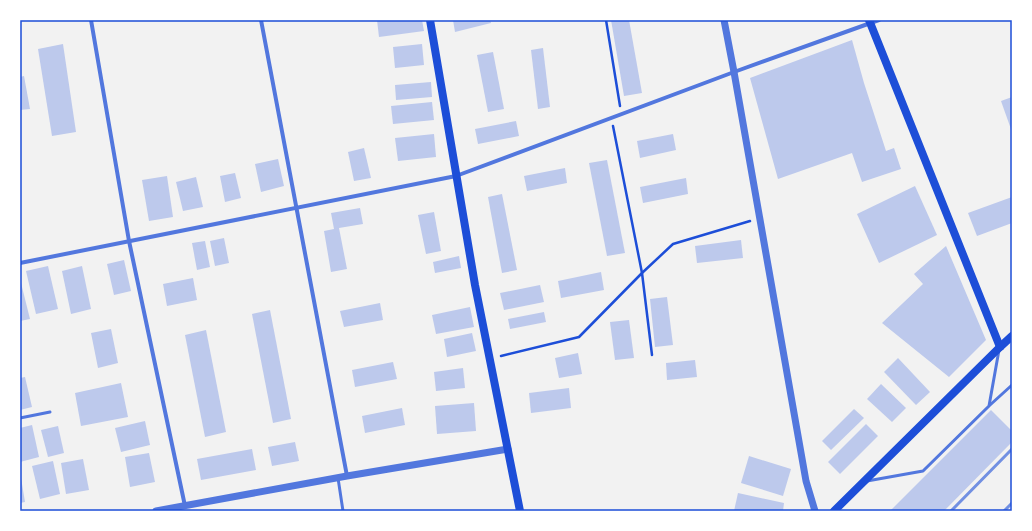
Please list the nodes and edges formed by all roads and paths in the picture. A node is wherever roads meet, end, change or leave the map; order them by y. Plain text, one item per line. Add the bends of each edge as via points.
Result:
1 (91, 20) edge
2 (261, 20) edge
3 (430, 20) edge
4 (606, 20) edge
5 (724, 20) edge
6 (879, 20) edge
7 (870, 22) edge
8 (734, 72) junction
9 (622, 114) junction
10 (612, 118) junction
11 (456, 176) junction
12 (296, 208) junction
13 (760, 218) junction
14 (129, 242) junction
15 (20, 263) edge
16 (642, 273) junction
17 (1012, 336) edge
18 (1000, 347) junction
19 (652, 355) dead end
20 (490, 358) junction
21 (1012, 385) edge
22 (989, 406) junction
23 (50, 412) dead end
24 (20, 418) edge
25 (508, 449) junction
26 (347, 476) junction
27 (338, 478) junction
28 (863, 482) junction
29 (186, 508) edge
30 (156, 511) edge
31 (343, 511) edge
32 (520, 511) edge
33 (815, 511) edge
34 (834, 511) edge

1 - 14 street
2 - 12 street
3 - 11 main road
4 - 9 path
5 - 8 street
6 - 7 street
7 - 8 street
7 - 18 main road
8 - 9 street
8 - 13 street
9 - 10 street
10 - 11 street
10 - 16 path
11 - 12 street
11 - 20 main road
12 - 14 street
12 - 26 street
13 - 16 path via 673,244
13 - 33 street via 806,481
14 - 15 street
14 - 29 street
16 - 19 path
16 - 20 path via 579,337
17 - 18 main road
18 - 22 lane
18 - 28 main road
20 - 25 main road
21 - 22 lane
22 - 28 lane via 923,471
23 - 24 lane
25 - 26 street
25 - 32 main road
26 - 27 street
27 - 29 street
27 - 31 lane
28 - 34 main road
29 - 30 street

